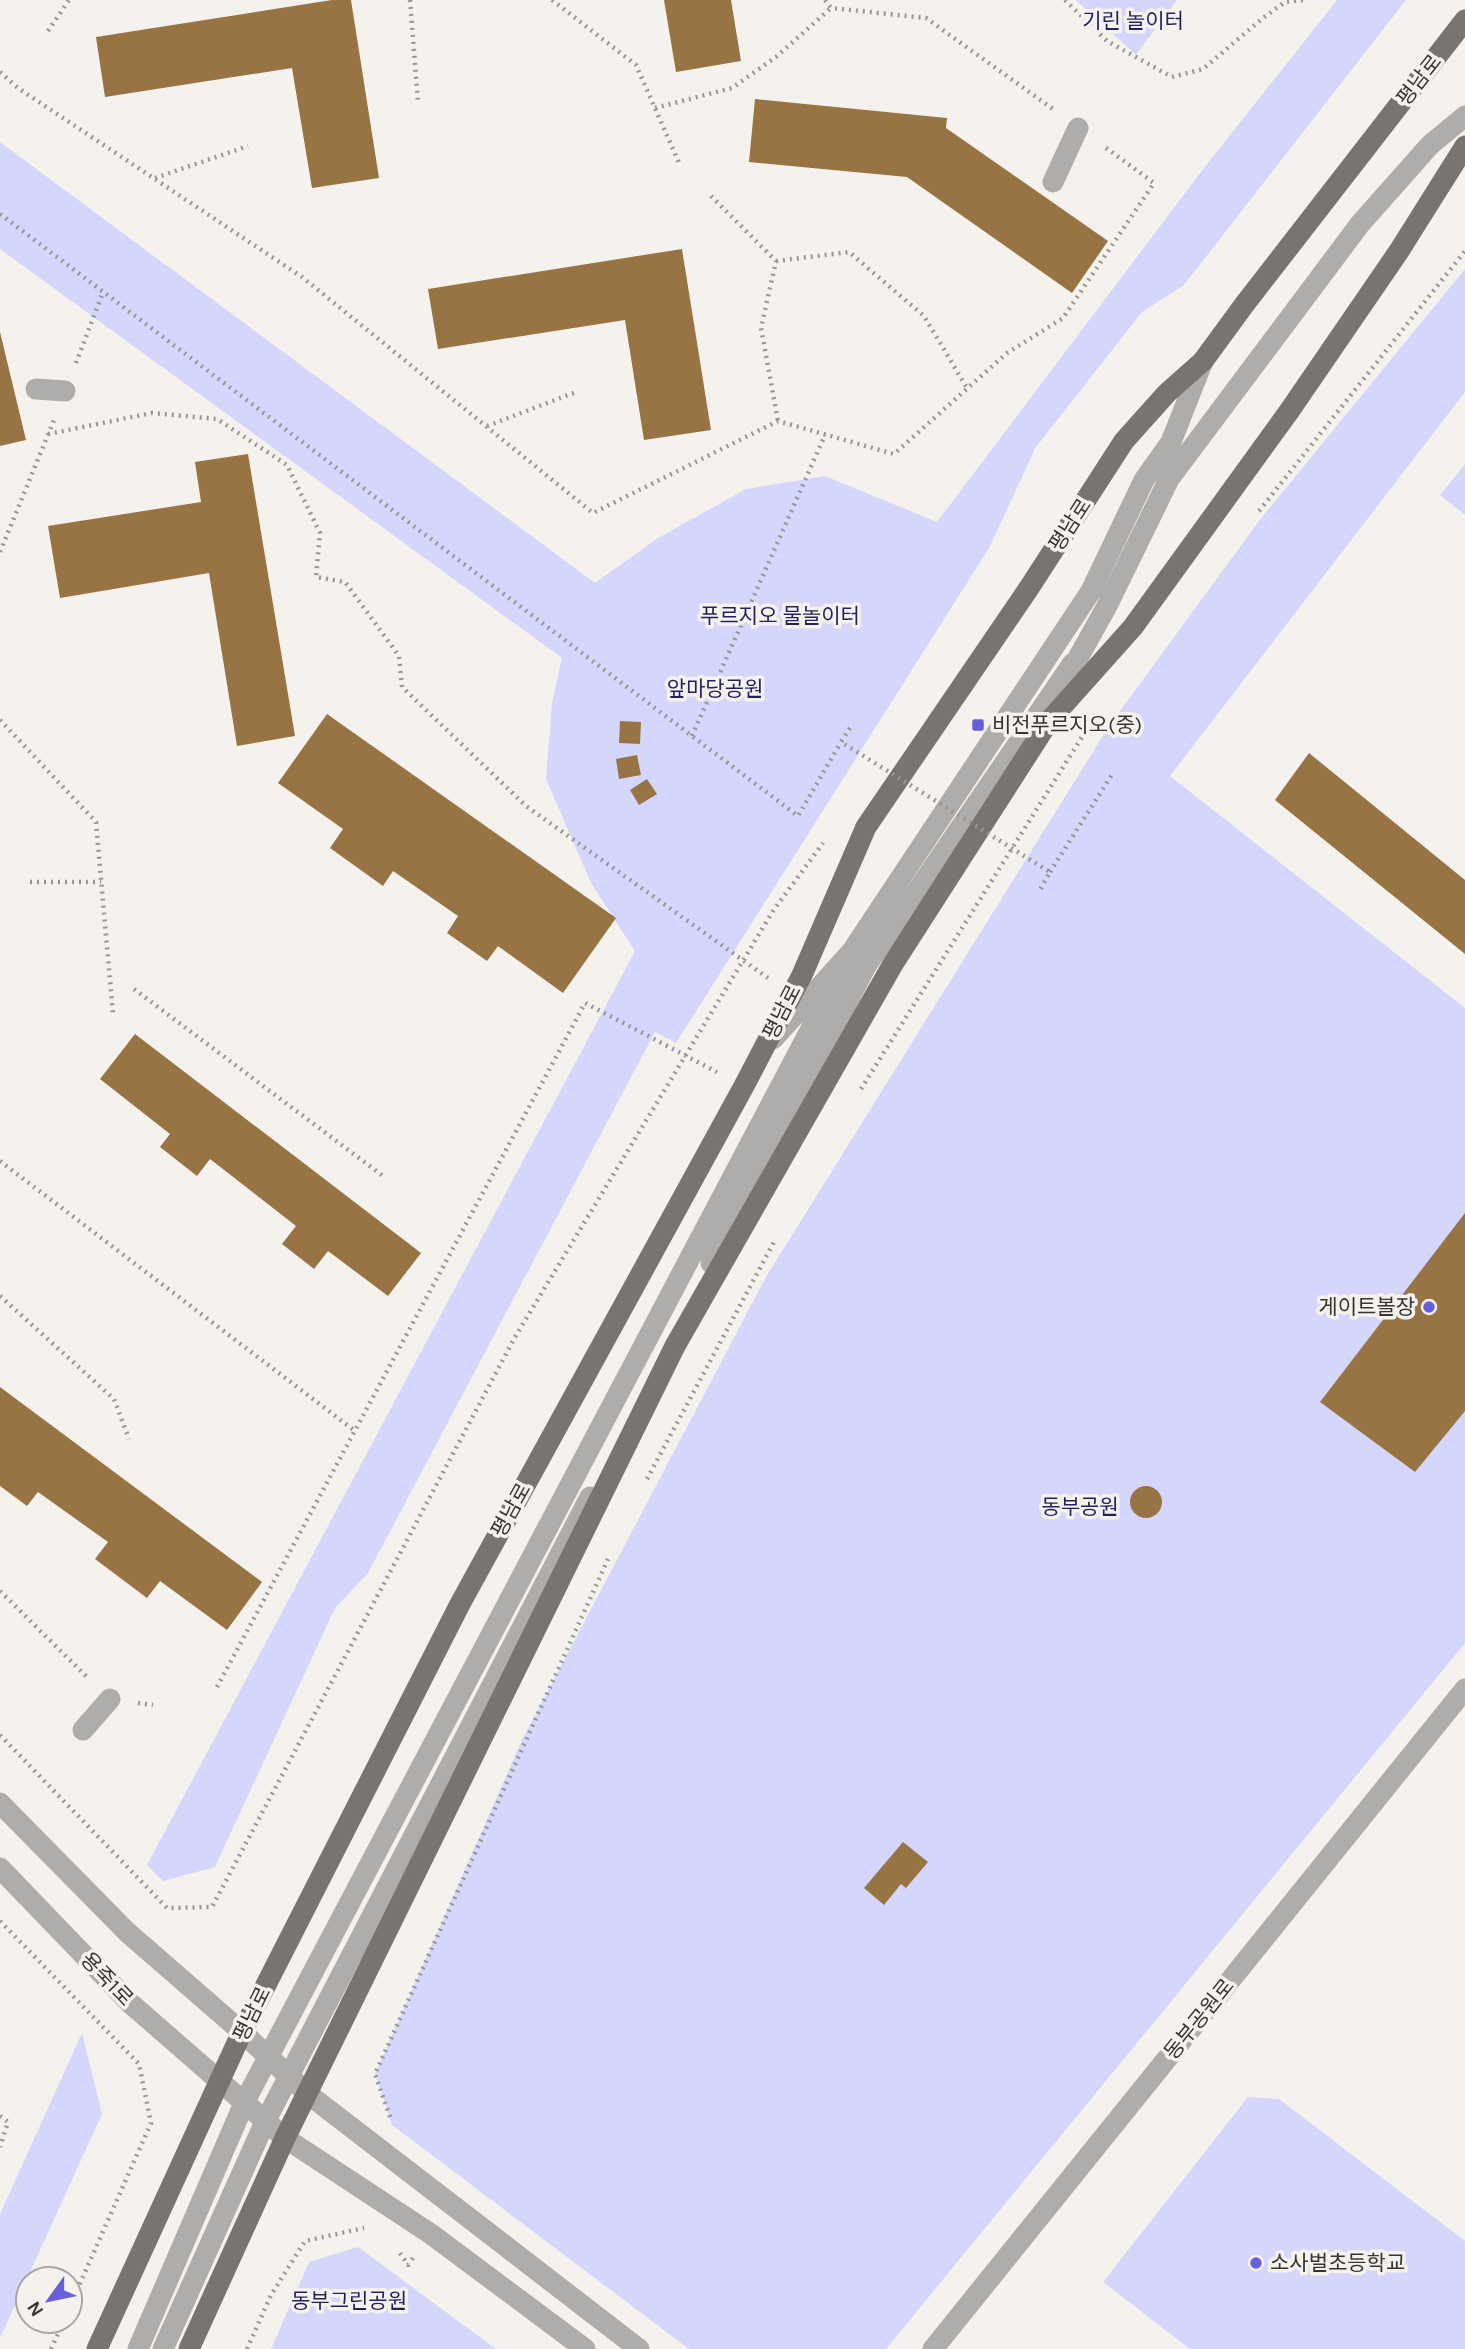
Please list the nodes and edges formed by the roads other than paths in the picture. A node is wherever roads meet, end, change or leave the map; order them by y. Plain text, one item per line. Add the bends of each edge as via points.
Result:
1 (1465, 20) edge
2 (1465, 116) edge
3 (1078, 128) road end
4 (1465, 146) edge
5 (1053, 181) dead end
6 (1203, 362) junction
7 (36, 389) dead end
8 (65, 391) dead end
9 (1073, 663) junction
10 (1049, 721) junction
11 (852, 951) junction
12 (762, 1050) junction
13 (1465, 1689) edge
14 (110, 1699) road end
15 (82, 1730) dead end
16 (0, 1803) edge
17 (0, 1868) edge
18 (242, 2032) junction
19 (268, 2056) junction
20 (289, 2075) junction
21 (220, 2082) junction
22 (309, 2094) junction
23 (245, 2101) junction
24 (265, 2122) junction
25 (285, 2138) junction
26 (97, 2349) edge
27 (138, 2349) edge
28 (163, 2349) edge
29 (189, 2349) edge
30 (585, 2349) edge
31 (639, 2349) edge
32 (933, 2349) edge

1 - 6 main road, 평남로
2 - 9 street via 1430,145 1360,224 1169,480 1107,606
3 - 5 street
4 - 10 main road via 1290,410 1133,627
6 - 11 street via 1171,442 1144,480 1091,591
6 - 12 main road, 평남로 via 1167,393 1124,441 866,827
7 - 8 street
9 - 10 street
9 - 20 street via 866,966
10 - 22 main road via 893,964 675,1346
11 - 12 street
11 - 19 street
12 - 18 main road, 평남로 via 460,1604
13 - 32 street, 동부공원로
14 - 15 street
16 - 18 street via 127,1932
17 - 21 street, 용죽1로 via 130,2003
18 - 19 street
18 - 21 main road, 평남로
19 - 20 street
19 - 23 street
20 - 22 street
20 - 24 street
21 - 23 street
21 - 26 main road, 평남로
22 - 25 main road
22 - 31 street
23 - 24 street
23 - 27 street
24 - 25 street
24 - 28 street
25 - 29 main road
25 - 30 street via 431,2234

